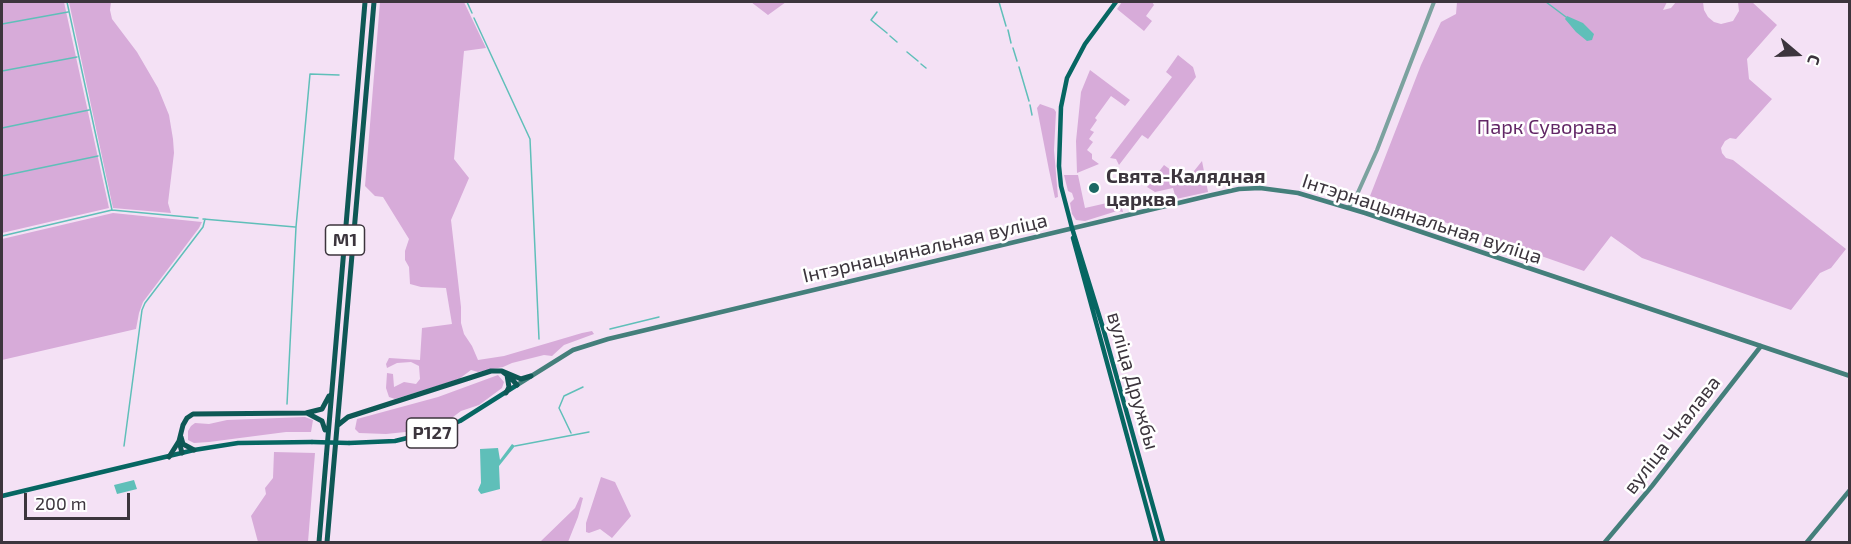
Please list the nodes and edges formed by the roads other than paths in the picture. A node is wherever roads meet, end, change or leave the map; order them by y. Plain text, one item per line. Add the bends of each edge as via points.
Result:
1 (365, 2) edge
2 (374, 2) edge
3 (1116, 2) edge
4 (1434, 2) edge
5 (1348, 208) junction
6 (1072, 228) junction
7 (1761, 346) junction
8 (502, 371) junction
9 (531, 376) junction
10 (1110, 376) junction
11 (1850, 376) edge
12 (517, 386) junction
13 (331, 392) junction
14 (506, 393) junction
15 (339, 402) junction
16 (1126, 409) junction
17 (1120, 411) junction
18 (306, 413) junction
19 (358, 414) junction
20 (337, 428) junction
21 (180, 432) junction
22 (327, 438) junction
23 (179, 441) junction
24 (1137, 448) junction
25 (194, 450) junction
26 (182, 453) junction
27 (169, 457) junction
28 (1850, 490) edge
29 (2, 496) edge
30 (1146, 502) junction
31 (1156, 541) edge
32 (1162, 541) edge
33 (319, 543) edge
34 (327, 543) edge
35 (1605, 543) edge
36 (1807, 543) edge

1 - 13 highway, М1
2 - 15 highway, М1
3 - 6 main road, вуліца Дружбы via 1078,55 1067,78 1061,107 1059,166
4 - 5 street via 1377,150
5 - 6 main road, Інтэрнацыянальная вуліца via 1298,193 1248,189
5 - 7 main road, Інтэрнацыянальная вуліца
6 - 9 main road, Інтэрнацыянальная вуліца / Р127 via 585,345
6 - 10 main road, вуліца Дружбы
6 - 16 main road, вуліца Дружбы
7 - 11 main road, Інтэрнацыянальная вуліца
7 - 35 main road, вуліца Чкалава
8 - 9 highway, Р127 via 521,379
8 - 12 highway
8 - 14 highway via 507,375
8 - 19 highway, Р127 via 491,371
9 - 12 main road, Р127
10 - 16 main road via 1121,406
10 - 17 main road, вуліца Дружбы
12 - 14 main road, Р127
13 - 18 highway via 322,409
13 - 22 highway, М1
14 - 25 main road, Р127, bridge via 460,421 395,441 238,442
15 - 19 highway via 343,410
15 - 20 highway, М1
16 - 24 main road, вуліца Дружбы
17 - 24 main road via 1124,412
17 - 30 main road, вуліца Дружбы
18 - 21 highway via 193,414
18 - 22 highway via 322,421
19 - 20 highway, Р127 via 344,419
20 - 34 highway, М1
21 - 23 highway
21 - 25 highway via 183,444
22 - 33 highway, М1
23 - 26 highway
23 - 27 highway
24 - 32 main road, вуліца Дружбы
25 - 26 main road, Р127
26 - 27 main road, Р127
27 - 29 main road, Р127
28 - 36 main road
30 - 31 main road, вуліца Дружбы
30 - 32 main road
31 - 32 main road

